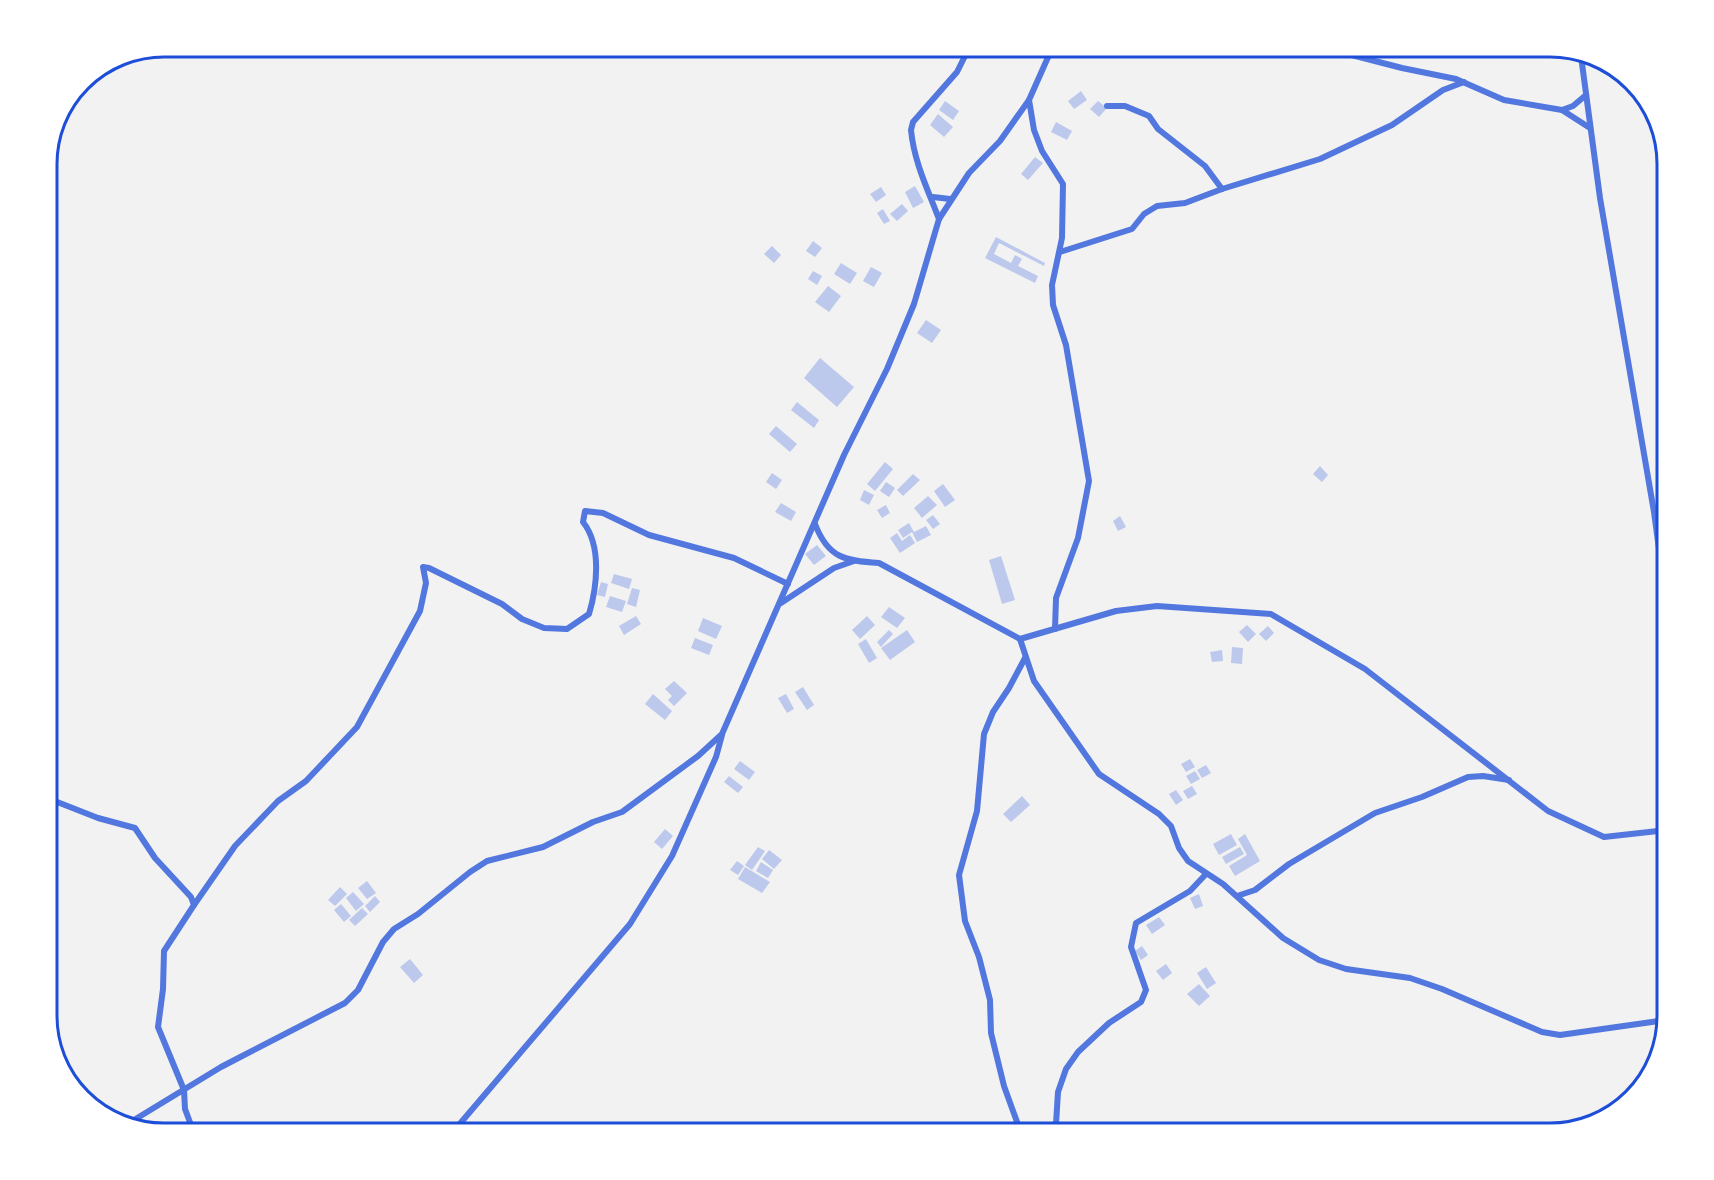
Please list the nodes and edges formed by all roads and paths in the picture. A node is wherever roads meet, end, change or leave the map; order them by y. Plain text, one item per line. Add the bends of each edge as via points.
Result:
1 (964, 57) edge
2 (1048, 57) edge
3 (1362, 57) edge
4 (1582, 62) edge
5 (1464, 82) junction
6 (1586, 95) junction
7 (1029, 100) junction
8 (1107, 106) dead end
9 (1562, 110) junction
10 (1590, 128) junction
11 (1222, 189) junction
12 (933, 197) junction
13 (950, 200) junction
14 (939, 219) junction
15 (1060, 252) junction
16 (815, 524) junction
17 (1657, 540) edge
18 (854, 561) junction
19 (788, 584) junction
20 (778, 606) junction
21 (1055, 629) junction
22 (1020, 639) junction
23 (1025, 658) junction
24 (722, 734) junction
25 (1509, 780) junction
26 (57, 802) edge
27 (1657, 831) edge
28 (1206, 874) junction
29 (1237, 896) junction
30 (194, 905) junction
31 (1657, 1021) edge
32 (184, 1090) junction
33 (136, 1119) edge
34 (190, 1123) edge
35 (461, 1123) edge
36 (1017, 1123) edge
37 (1056, 1123) edge

1 - 12 street via 957,72 913,122 911,130 921,177
2 - 7 street
3 - 5 street
4 - 6 street
5 - 9 street via 1503,100
5 - 11 street via 1443,90 1392,125 1352,145 1320,159
6 - 9 street
6 - 10 street
7 - 13 street
7 - 15 street via 1042,151 1063,184
8 - 11 street via 1125,106 1149,116 1158,129 1205,166
9 - 10 street
10 - 17 street
11 - 15 street via 1185,203 1156,206 1132,229
12 - 13 street
12 - 14 street
13 - 14 street
14 - 16 street via 914,304
15 - 21 street via 1052,285 1053,305 1066,345 1089,481 1078,538 1056,598
16 - 18 street via 822,542
16 - 19 street
18 - 20 street via 834,568
18 - 22 street via 879,563
19 - 20 street
19 - 30 street via 734,558 649,535 603,513 585,512 583,522 590,530 596,565 593,600 589,614 567,628 544,628 522,619 502,604 423,567 426,582 420,611 357,727 306,781 278,801 235,846
20 - 24 street
21 - 22 street
21 - 25 street via 1116,611 1157,606 1271,614 1365,669
22 - 23 street
23 - 28 street via 1034,681 1100,774 1159,814 1171,826 1188,861
23 - 36 street via 984,734 977,810 959,875 965,921 990,1000 991,1034
24 - 32 street via 622,812 543,847 487,861 394,929 358,990 345,1003
24 - 35 street via 716,757 672,856 630,924
25 - 27 street via 1548,811 1604,837
25 - 29 street via 1468,777 1375,813 1298,858 1255,890
26 - 30 street via 135,828
28 - 29 street
28 - 37 street via 1190,891 1136,923 1131,948 1146,990 1141,1002 1109,1023 1078,1052 1058,1092
29 - 31 street via 1283,938 1319,960 1346,969 1410,978 1542,1032 1560,1035
30 - 32 street via 164,951 158,1027
32 - 33 street
32 - 34 street

